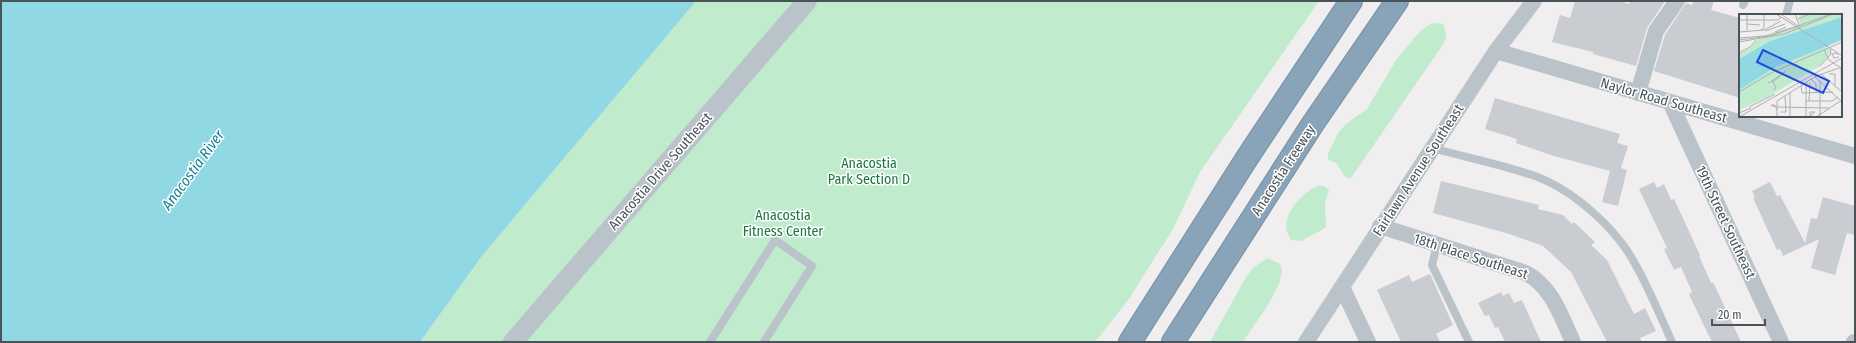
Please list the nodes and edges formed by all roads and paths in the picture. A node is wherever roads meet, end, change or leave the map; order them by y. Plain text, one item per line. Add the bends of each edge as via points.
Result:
1 (807, 1) edge
2 (1351, 1) edge
3 (1397, 1) edge
4 (1534, 1) edge
5 (1677, 1) edge
6 (1790, 1) edge
7 (1786, 14) edge
8 (1496, 51) junction
9 (1638, 93) junction
10 (1670, 102) junction
11 (1432, 148) junction
12 (1855, 156) edge
13 (1380, 226) junction
14 (1437, 245) junction
15 (1342, 287) junction
16 (514, 342) edge
17 (710, 342) edge
18 (764, 342) edge
19 (1130, 342) edge
20 (1173, 342) edge
21 (1306, 342) edge
22 (1368, 342) edge
23 (1469, 342) edge
24 (1573, 342) edge
25 (1672, 342) edge
26 (1782, 342) edge

1 - 16 street, Anacostia Drive Southeast
2 - 19 highway
3 - 20 highway, Anacostia Freeway via 1312,126
4 - 8 street, Fairlawn Avenue Southeast
5 - 9 street via 1656,31
6 - 7 lane
8 - 9 street, Naylor Road Southeast
8 - 11 street, Fairlawn Avenue Southeast
9 - 10 street, Naylor Road Southeast
10 - 12 street, Naylor Road Southeast
10 - 26 street, 19th Street Southeast
11 - 13 street, Fairlawn Avenue Southeast
11 - 25 lane via 1533,175 1555,186 1600,218 1634,262
13 - 14 street, 18th Place Southeast
13 - 15 street, Fairlawn Avenue Southeast
14 - 23 lane via 1432,265
14 - 24 street, 18th Place Southeast via 1535,278 1549,292
15 - 21 street, Fairlawn Avenue Southeast
15 - 22 street
17 - 18 lane via 775,240 812,266

